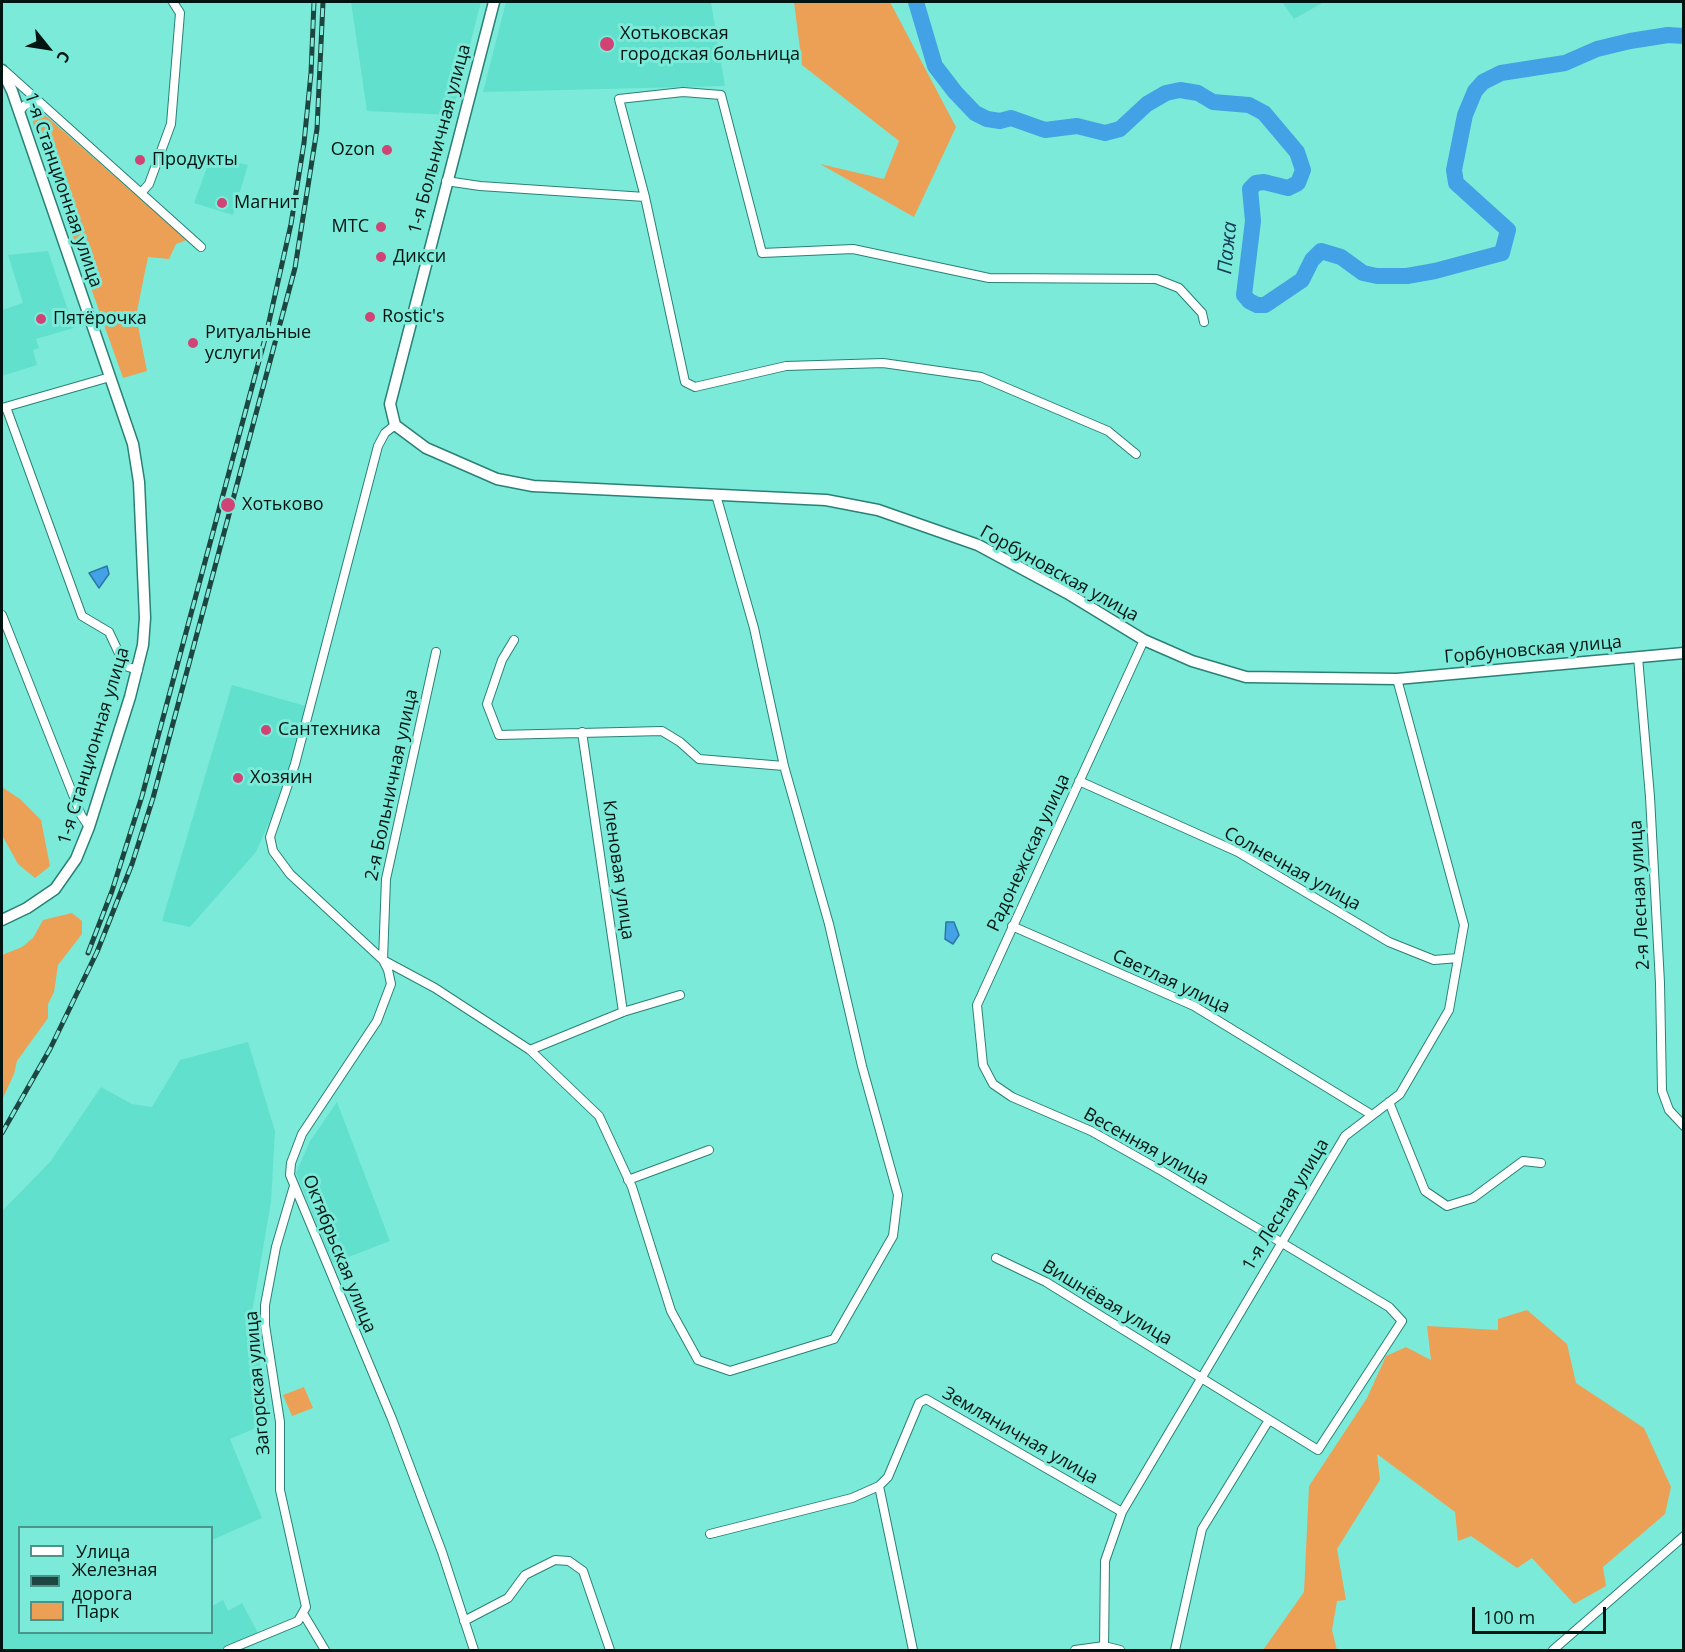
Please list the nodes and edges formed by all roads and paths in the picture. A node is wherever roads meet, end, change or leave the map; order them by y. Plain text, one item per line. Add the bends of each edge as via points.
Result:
1 (173, 2) edge
2 (494, 2) edge
3 (2, 69) edge
4 (43, 106) junction
5 (19, 112) junction
6 (446, 181) junction
7 (141, 193) junction
8 (645, 197) junction
9 (201, 247) dead end
10 (1204, 322) dead end
11 (110, 377) junction
12 (4, 407) edge
13 (395, 425) junction
14 (1136, 454) dead end
15 (716, 495) junction
16 (2, 615) edge
17 (514, 640) dead end
18 (1144, 640) junction
19 (436, 652) dead end
20 (1683, 652) edge
21 (1638, 657) junction
22 (138, 670) junction
23 (1397, 679) junction
24 (582, 732) junction
25 (784, 766) junction
26 (1079, 781) junction
27 (89, 827) junction
28 (2, 920) edge
29 (1012, 926) junction
30 (1458, 958) junction
31 (383, 960) junction
32 (680, 995) dead end
33 (623, 1012) junction
34 (530, 1050) junction
35 (993, 1084) joint
36 (1389, 1102) junction
37 (1372, 1115) junction
38 (1683, 1126) edge
39 (709, 1150) dead end
40 (1541, 1163) dead end
41 (628, 1180) junction
42 (294, 1186) junction
43 (1282, 1241) junction
44 (996, 1258) dead end
45 (1200, 1376) junction
46 (1269, 1419) junction
47 (879, 1486) junction
48 (1122, 1512) junction
49 (710, 1534) dead end
50 (1683, 1536) edge
51 (304, 1615) junction
52 (464, 1621) junction
53 (1104, 1648) edge
54 (228, 1650) edge
55 (325, 1650) edge
56 (474, 1650) edge
57 (610, 1650) edge
58 (913, 1650) edge
59 (1075, 1650) edge
60 (1120, 1650) edge
61 (1176, 1650) edge
62 (1553, 1650) edge

1 - 7 street via 180,13 171,124 149,184
2 - 6 main road, 1-я Больничная улица
3 - 4 street
3 - 5 main road, 1-я Станционная улица
4 - 5 street via 34,102
4 - 7 street
5 - 11 main road, 1-я Станционная улица
6 - 8 street
6 - 13 main road, 1-я Больничная улица via 391,397
7 - 9 street
8 - 10 street via 619,99 683,92 721,95 762,253 853,249 989,278 1156,279 1179,288 1202,313
8 - 14 street via 685,382 695,387 786,366 883,363 981,377 1108,431
11 - 12 street
11 - 22 main road, 1-я Станционная улица via 137,462 145,618
12 - 22 street via 82,616 109,632 125,666
13 - 15 main road, Горбуновская улица via 442,456 512,482 551,488
13 - 31 street via 378,446 295,764 270,837 273,851 296,881
15 - 18 main road, Горбуновская улица via 826,500 878,510 978,544
15 - 25 street via 754,628
16 - 27 street
17 - 24 street via 502,660 487,704 499,735
18 - 23 main road, Горбуновская улица via 1192,661 1246,677
18 - 26 street, Радонежская улица
19 - 31 street, 2-я Больничная улица via 386,879
20 - 21 main road, Горбуновская улица
21 - 23 main road, Горбуновская улица
21 - 38 street, 2-я Лесная улица via 1652,832 1662,1091 1669,1110
22 - 27 main road, 1-я Станционная улица
23 - 30 street, 1-я Лесная улица via 1464,925
24 - 25 street via 662,731 699,759
24 - 33 street, Кленовая улица
25 - 41 street via 898,1195 893,1236 834,1340 730,1371 698,1360 671,1311
26 - 29 street, Радонежская улица
26 - 30 street, Солнечная улица via 1238,852 1389,942 1434,960
27 - 28 main road, 1-я Станционная улица via 65,877 42,899
29 - 35 street, Радонежская улица via 977,1005 983,1065
29 - 37 street, Светлая улица via 1194,1006
30 - 36 street, 1-я Лесная улица via 1449,1010 1400,1094
31 - 34 street via 435,988
31 - 42 street, Октябрьская улица via 391,984 385,1004 302,1134 291,1163
32 - 33 street
33 - 34 street
34 - 41 street via 599,1116
35 - 43 street, Весенняя улица via 1012,1097 1091,1131
36 - 37 street, 1-я Лесная улица
36 - 40 street via 1425,1191 1447,1206 1473,1198 1523,1161
37 - 43 street, 1-я Лесная улица via 1345,1136
39 - 41 street
42 - 51 street, Загорская улица via 276,1247 265,1325 280,1422 280,1490 306,1607
42 - 52 street, Октябрьская улица via 392,1419
43 - 45 street, 1-я Лесная улица
43 - 46 street, Весенняя улица via 1389,1307 1402,1321 1318,1450
44 - 45 street, Вишнёвая улица via 1046,1282
45 - 46 street, Вишнёвая улица
45 - 48 street, 1-я Лесная улица
46 - 61 street via 1202,1529
47 - 48 street, Земляничная улица via 888,1477 919,1403 926,1399
47 - 49 street via 852,1498
47 - 58 street
48 - 53 street, 1-я Лесная улица via 1106,1561
50 - 62 street
51 - 54 street
51 - 55 street, Загорская улица
52 - 56 street, Октябрьская улица
52 - 57 street via 508,1598 525,1575 555,1560 569,1561 583,1571
53 - 59 street
53 - 60 street

